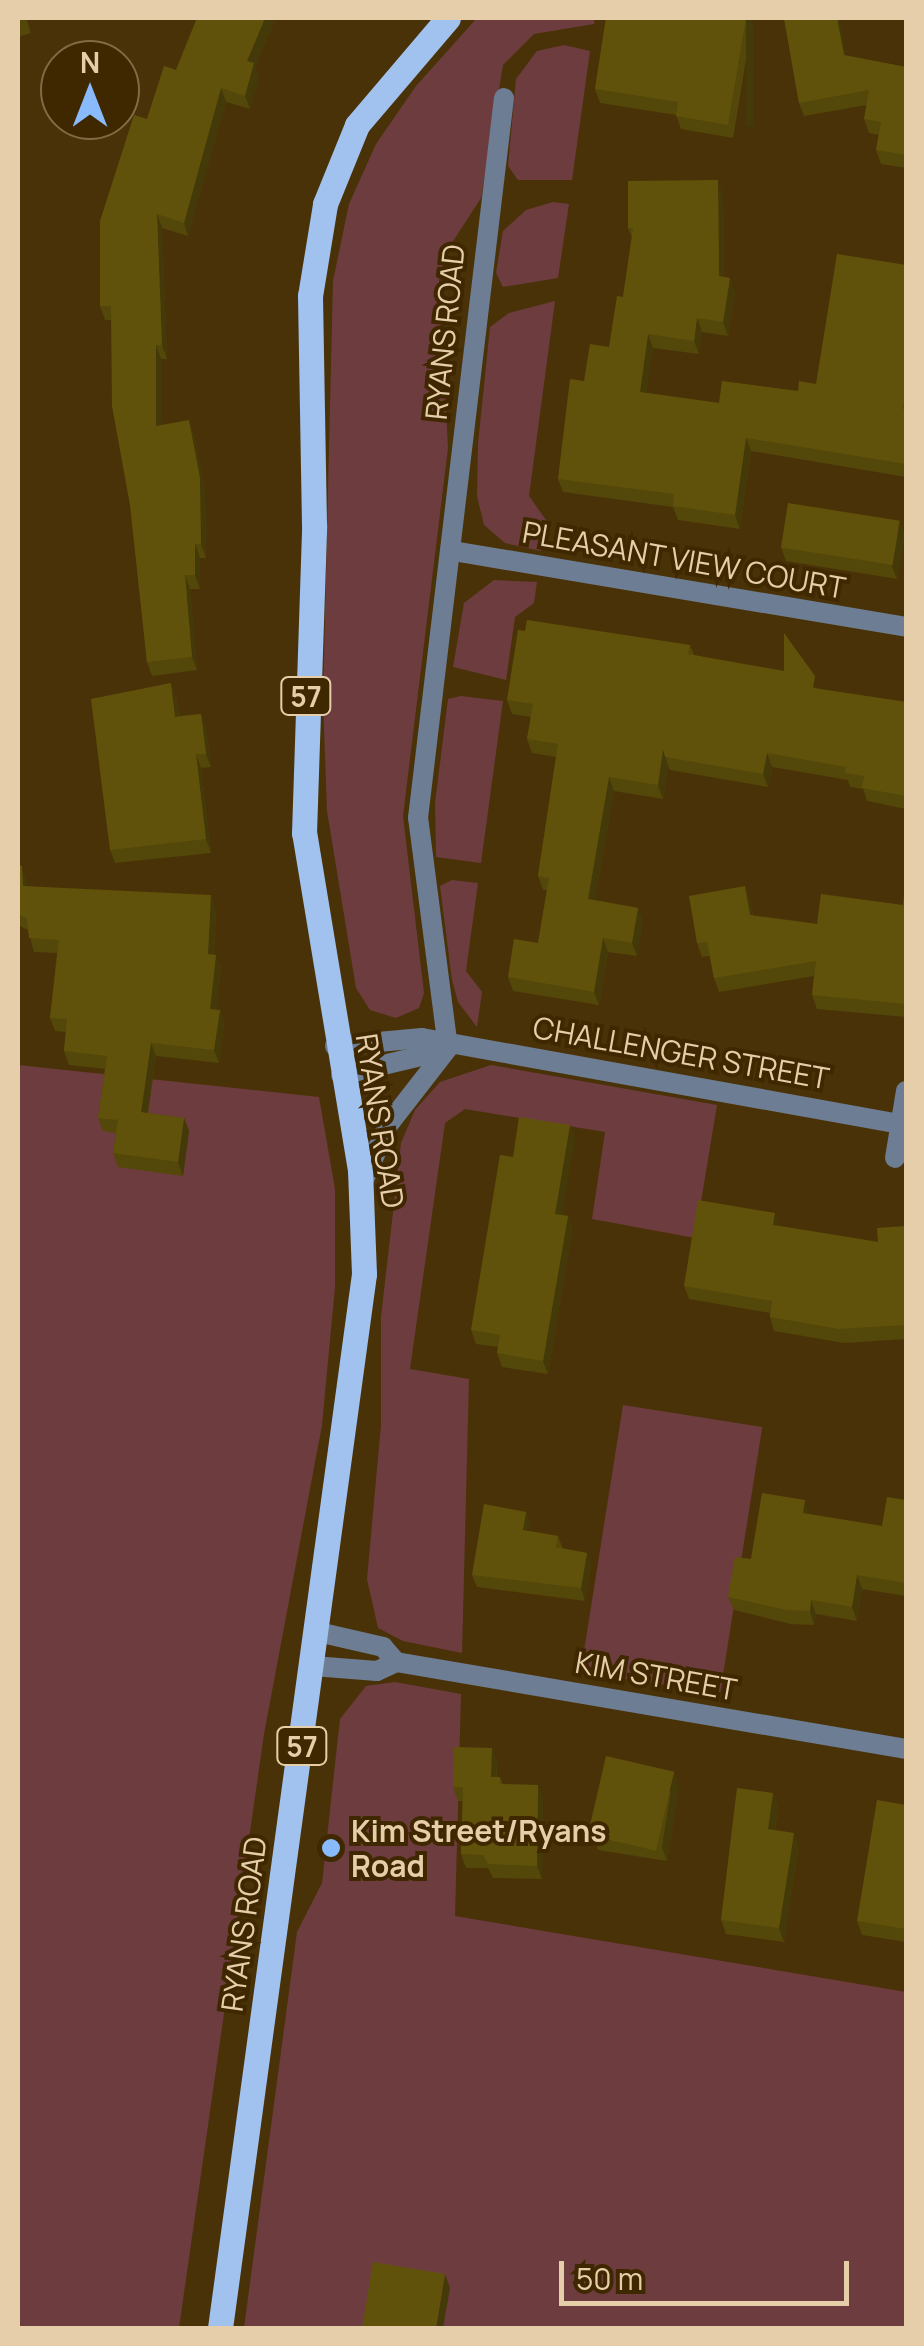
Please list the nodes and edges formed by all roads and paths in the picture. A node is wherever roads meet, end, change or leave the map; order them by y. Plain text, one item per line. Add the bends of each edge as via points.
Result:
1 (448, 18) edge
2 (504, 98) dead end
3 (452, 551) junction
4 (906, 626) edge
5 (335, 1046) junction
6 (448, 1048) junction
7 (341, 1075) junction
8 (906, 1091) edge
9 (901, 1124) junction
10 (895, 1158) dead end
11 (362, 1186) junction
12 (318, 1632) junction
13 (396, 1662) junction
14 (313, 1666) junction
15 (906, 1749) edge
16 (220, 2328) edge

1 - 5 main road, RYANS ROAD / 57 via 357,126 326,204 310,296 314,525 304,833
2 - 3 street, RYANS ROAD
3 - 4 street, PLEASANT VIEW COURT
3 - 6 street, RYANS ROAD via 418,818
5 - 6 street, CHALLENGER STREET via 422,1038
5 - 7 main road, RYANS ROAD / 57
6 - 7 street, CHALLENGER STREET
6 - 9 street, CHALLENGER STREET via 505,1052
6 - 11 street via 388,1125
7 - 11 main road, RYANS ROAD / 57
8 - 9 street
9 - 10 street
11 - 12 main road, RYANS ROAD / 57 via 361,1308
12 - 13 street, KIM STREET via 383,1646
12 - 14 main road, RYANS ROAD / 57
13 - 14 street, KIM STREET via 377,1671
13 - 15 street, KIM STREET
14 - 16 main road, RYANS ROAD / 57

